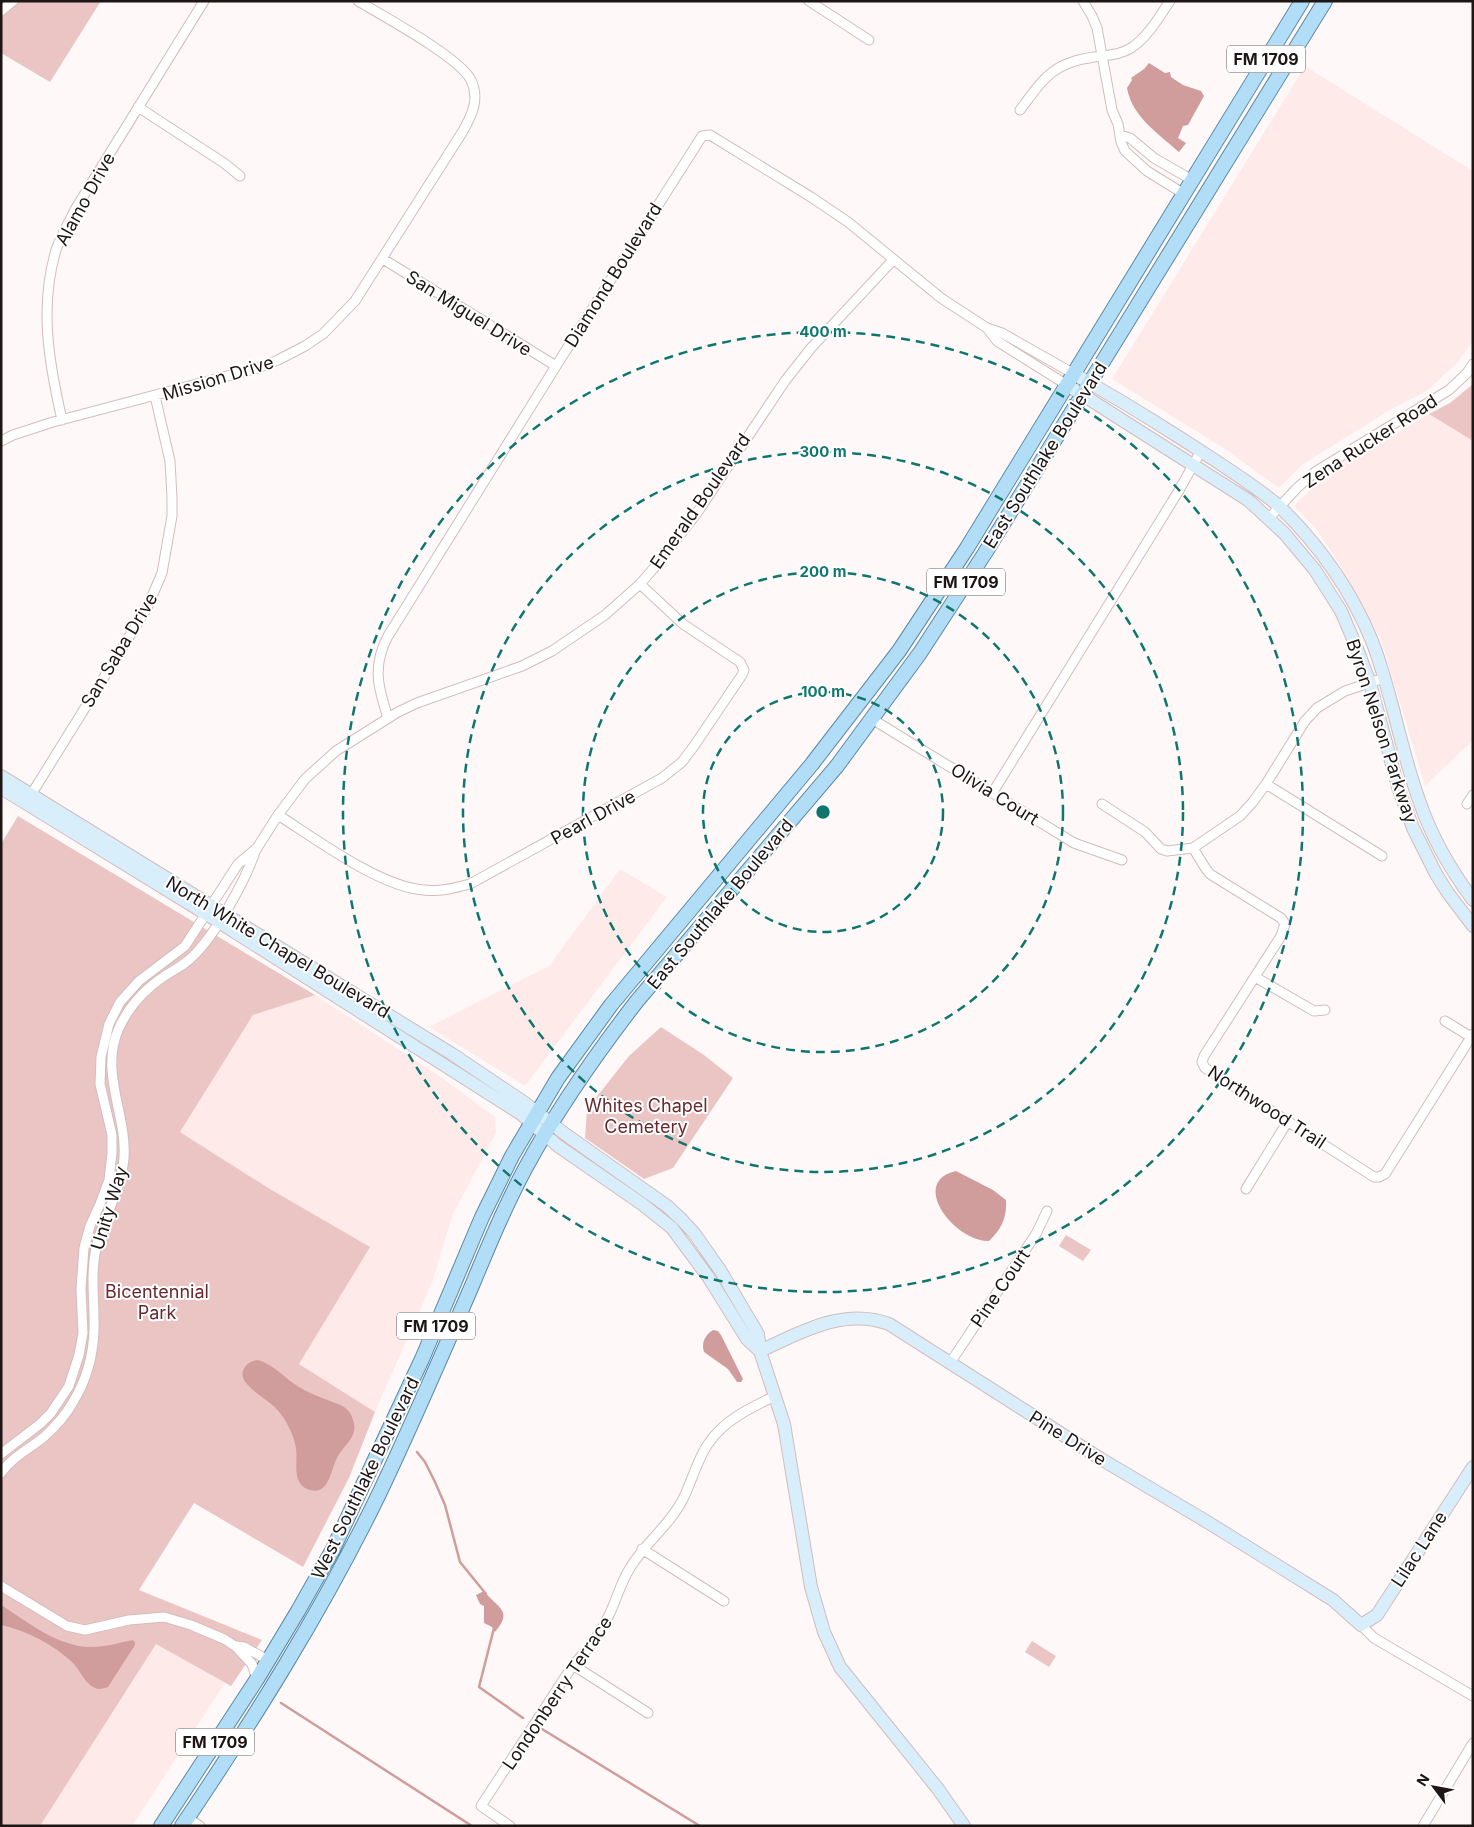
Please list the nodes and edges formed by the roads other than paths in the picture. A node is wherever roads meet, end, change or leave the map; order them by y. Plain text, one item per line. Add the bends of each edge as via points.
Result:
1 (13, 1) edge
2 (204, 1) edge
3 (358, 1) edge
4 (809, 1) edge
5 (1084, 1) edge
6 (1170, 1) edge
7 (1302, 1) edge
8 (1325, 1) edge
9 (821, 4) edge
10 (1, 10) edge
11 (870, 40) dead end
12 (1103, 55) junction
13 (138, 107) junction
14 (1020, 110) dead end
15 (1120, 135) junction
16 (240, 176) dead end
17 (1192, 180) junction
18 (1184, 194) junction
19 (383, 259) junction
20 (893, 260) junction
21 (1473, 364) edge
22 (556, 366) junction
23 (1070, 380) junction
24 (1085, 388) junction
25 (154, 396) junction
26 (62, 420) junction
27 (1, 441) edge
28 (1201, 451) junction
29 (1194, 465) junction
30 (1279, 507) junction
31 (1269, 518) junction
32 (640, 584) junction
33 (1343, 584) junction
34 (1329, 591) junction
35 (898, 651) junction
36 (1384, 678) junction
37 (1370, 683) junction
38 (388, 718) junction
39 (872, 719) junction
40 (1, 776) edge
41 (1266, 784) junction
42 (1, 788) edge
43 (993, 792) junction
44 (1473, 795) edge
45 (28, 799) junction
46 (1102, 804) dead end
47 (1467, 804) dead end
48 (278, 815) junction
49 (1193, 848) junction
50 (256, 849) junction
51 (1382, 856) dead end
52 (1122, 860) dead end
53 (1473, 900) edge
54 (210, 910) junction
55 (221, 917) junction
56 (1473, 926) edge
57 (661, 944) junction
58 (674, 957) junction
59 (1255, 977) junction
60 (1325, 1010) dead end
61 (1446, 1021) dead end
62 (106, 1032) junction
63 (116, 1036) junction
64 (1472, 1036) edge
65 (534, 1118) junction
66 (1288, 1121) junction
67 (548, 1129) junction
68 (1246, 1189) dead end
69 (1048, 1211) dead end
70 (760, 1351) junction
71 (950, 1363) junction
72 (775, 1396) junction
73 (1, 1454) edge
74 (1473, 1467) edge
75 (1, 1474) edge
76 (642, 1549) junction
77 (1, 1586) edge
78 (724, 1601) dead end
79 (303, 1602) junction
80 (1361, 1625) junction
81 (235, 1646) junction
82 (294, 1653) junction
83 (268, 1660) junction
84 (573, 1665) junction
85 (257, 1678) junction
86 (1473, 1696) edge
87 (648, 1713) dead end
88 (242, 1735) junction
89 (1473, 1743) edge
90 (185, 1822) edge
91 (161, 1826) edge
92 (200, 1826) edge
93 (510, 1826) edge
94 (964, 1826) edge
95 (1423, 1826) edge

1 - 10 street
2 - 13 street, Alamo Drive
3 - 19 street, Mission Drive via 458,64 474,90 475,105 463,131
4 - 9 street
5 - 12 street via 1097,28
6 - 12 street via 1137,43 1119,53
7 - 17 main road, East Southlake Boulevard / FM 1709
8 - 24 main road, East Southlake Boulevard / FM 1709
9 - 11 street
12 - 14 street via 1079,59 1052,70
12 - 15 street via 1112,110
13 - 16 street
13 - 26 street, Alamo Drive via 76,208 56,250 48,285 46,317 49,358
15 - 17 street via 1130,138 1154,158
15 - 18 street via 1125,150 1134,161
17 - 18 main road, East Southlake Boulevard / FM 1709
18 - 23 main road, East Southlake Boulevard / FM 1709
19 - 22 street, San Miguel Drive
19 - 25 street, Mission Drive via 356,301 323,334 305,346 258,368
20 - 22 street, Diamond Boulevard via 848,222 811,197 710,135 702,136
20 - 23 street, Diamond Boulevard via 941,298 987,328 1002,333
20 - 32 street, Emerald Boulevard via 811,348 785,381 697,513
21 - 30 street, Zena Rucker Road via 1449,390 1315,472
22 - 38 street, Diamond Boulevard via 382,648 378,670 380,692
23 - 24 street, Byron Nelson Parkway
23 - 35 main road, East Southlake Boulevard / FM 1709 via 967,548
24 - 28 street, Byron Nelson Parkway
24 - 29 street, Byron Nelson Parkway
24 - 39 main road, East Southlake Boulevard / FM 1709 via 962,589
25 - 26 street, Mission Drive
25 - 45 street, San Saba Drive via 170,461 172,498 162,573 147,608
26 - 27 street, Mission Drive
28 - 29 street
28 - 30 street, Byron Nelson Parkway
29 - 31 street, Byron Nelson Parkway via 1248,500
29 - 43 street
30 - 31 street, Zena Rucker Road
30 - 33 street, Byron Nelson Parkway
31 - 34 street, Byron Nelson Parkway via 1299,550
32 - 38 street, Emerald Boulevard via 604,615 552,651 522,666 417,703
32 - 48 street, Pearl Drive via 683,624 740,662 744,670 682,762 662,778 470,884 440,891 410,888 378,876
33 - 34 street
33 - 36 street, Byron Nelson Parkway via 1372,640
34 - 37 street, Byron Nelson Parkway via 1345,620
35 - 39 main road via 897,660 871,699
35 - 57 main road, East Southlake Boulevard / FM 1709 via 812,764
36 - 37 street
36 - 53 street, Byron Nelson Parkway via 1425,817
37 - 41 street via 1344,691 1317,708 1305,721
37 - 56 street, Byron Nelson Parkway via 1413,828 1440,880
38 - 48 street, Emerald Boulevard via 322,763 305,779
39 - 43 street, Olivia Court
39 - 58 main road, East Southlake Boulevard / FM 1709 via 837,766
40 - 45 street, North White Chapel Boulevard
41 - 49 street via 1240,816
41 - 51 street
42 - 45 street, North White Chapel Boulevard
43 - 52 street, Olivia Court via 1074,844
44 - 47 street
45 - 54 street, North White Chapel Boulevard
46 - 49 street via 1145,832 1161,849
48 - 50 street, Emerald Boulevard
49 - 59 street, Northwood Trail via 1210,874 1281,918 1285,924
50 - 54 street, Emerald Boulevard via 238,864
50 - 55 street, Emerald Boulevard via 250,869
54 - 55 street, North White Chapel Boulevard
54 - 62 street, Unity Way via 185,946 128,992
55 - 63 street, Unity Way via 190,960 154,983 138,998
55 - 65 street, North White Chapel Boulevard via 436,1044
57 - 58 main road
57 - 65 main road, East Southlake Boulevard / FM 1709 via 582,1044
58 - 67 main road, East Southlake Boulevard / FM 1709 via 612,1034
59 - 60 street via 1314,1011
59 - 66 street, Northwood Trail via 1202,1062 1205,1068
61 - 64 street
62 - 63 street
62 - 73 street, Unity Way via 100,1071 112,1135 111,1167 84,1248 80,1355 69,1386 51,1413
63 - 75 street, Unity Way via 112,1075 123,1132 124,1158 120,1185 96,1246 92,1272 93,1339 86,1376 65,1415
64 - 66 street, Northwood Trail via 1385,1174 1379,1177 1374,1177
65 - 67 street, North White Chapel Boulevard
65 - 79 main road, West Southlake Boulevard / FM 1709 via 485,1210 422,1359 337,1541
66 - 68 street
67 - 70 street, North White Chapel Boulevard via 650,1193 681,1219 707,1250 737,1296 758,1334
67 - 82 main road, West Southlake Boulevard / FM 1709 via 498,1225 379,1495
69 - 71 street, Pine Court
70 - 71 street, Pine Drive via 835,1320 863,1317 889,1324
70 - 72 street, North White Chapel Boulevard
71 - 80 street, Pine Drive via 1333,1600
72 - 76 street, Londonberry Terrace via 728,1422 708,1444 683,1500
72 - 94 street, North White Chapel Boulevard via 789,1450 811,1587 824,1632 840,1667
74 - 80 street, Lilac Lane via 1377,1615
76 - 78 street
76 - 84 street, Londonberry Terrace via 600,1631
77 - 81 street via 67,1626 85,1630 129,1620 164,1618 191,1625
79 - 82 main road via 302,1616 290,1642
79 - 83 main road, West Southlake Boulevard / FM 1709
80 - 86 street via 1374,1638
81 - 83 street via 244,1647
81 - 85 street via 252,1664
82 - 88 main road, West Southlake Boulevard / FM 1709
83 - 85 main road, West Southlake Boulevard / FM 1709
83 - 88 main road via 268,1679 248,1716
84 - 87 street
84 - 93 street, Londonberry Terrace via 481,1806
85 - 91 main road, West Southlake Boulevard / FM 1709
88 - 90 main road, West Southlake Boulevard / FM 1709
89 - 95 street
90 - 92 street

